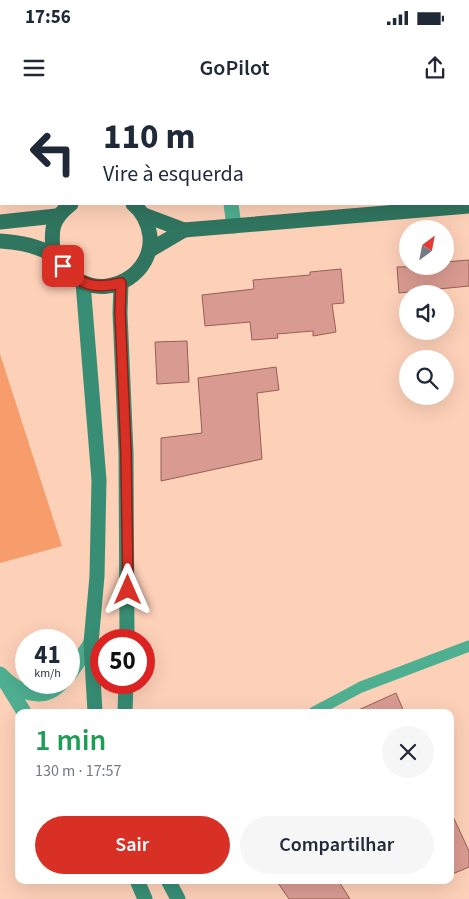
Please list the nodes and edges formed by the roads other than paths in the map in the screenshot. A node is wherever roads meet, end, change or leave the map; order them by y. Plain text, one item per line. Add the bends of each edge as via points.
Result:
1 (70, 205) edge
2 (134, 205) edge
3 (231, 205) edge
4 (461, 206) edge
5 (56, 216) junction
6 (144, 216) junction
7 (0, 222) edge
8 (234, 226) junction
9 (184, 230) junction
10 (0, 241) edge
11 (150, 250) junction
12 (53, 254) junction
13 (83, 283) junction
14 (121, 283) junction
15 (93, 629) edge
16 (127, 629) edge
17 (90, 646) edge
18 (469, 646) edge
19 (80, 660) edge
20 (0, 674) edge
21 (15, 688) edge
22 (94, 694) edge
23 (126, 694) edge
24 (22, 709) edge
25 (95, 709) edge
26 (125, 709) edge
27 (320, 709) edge
28 (139, 884) edge
29 (170, 884) edge
30 (145, 899) edge
31 (178, 899) edge

1 - 5 main road
2 - 6 main road
3 - 8 street
4 - 8 main road
5 - 7 main road
5 - 12 main road
6 - 9 main road
6 - 11 main road via 150,234
8 - 9 main road
9 - 11 main road
10 - 12 main road via 17,242
11 - 14 main road via 142,265
12 - 13 main road via 73,277
13 - 14 main road via 103,287
13 - 15 main road via 99,480
14 - 16 main road
17 - 19 street
18 - 27 lane via 361,687
20 - 21 street
20 - 24 street
22 - 25 main road
23 - 26 main road
28 - 30 main road
29 - 31 main road

